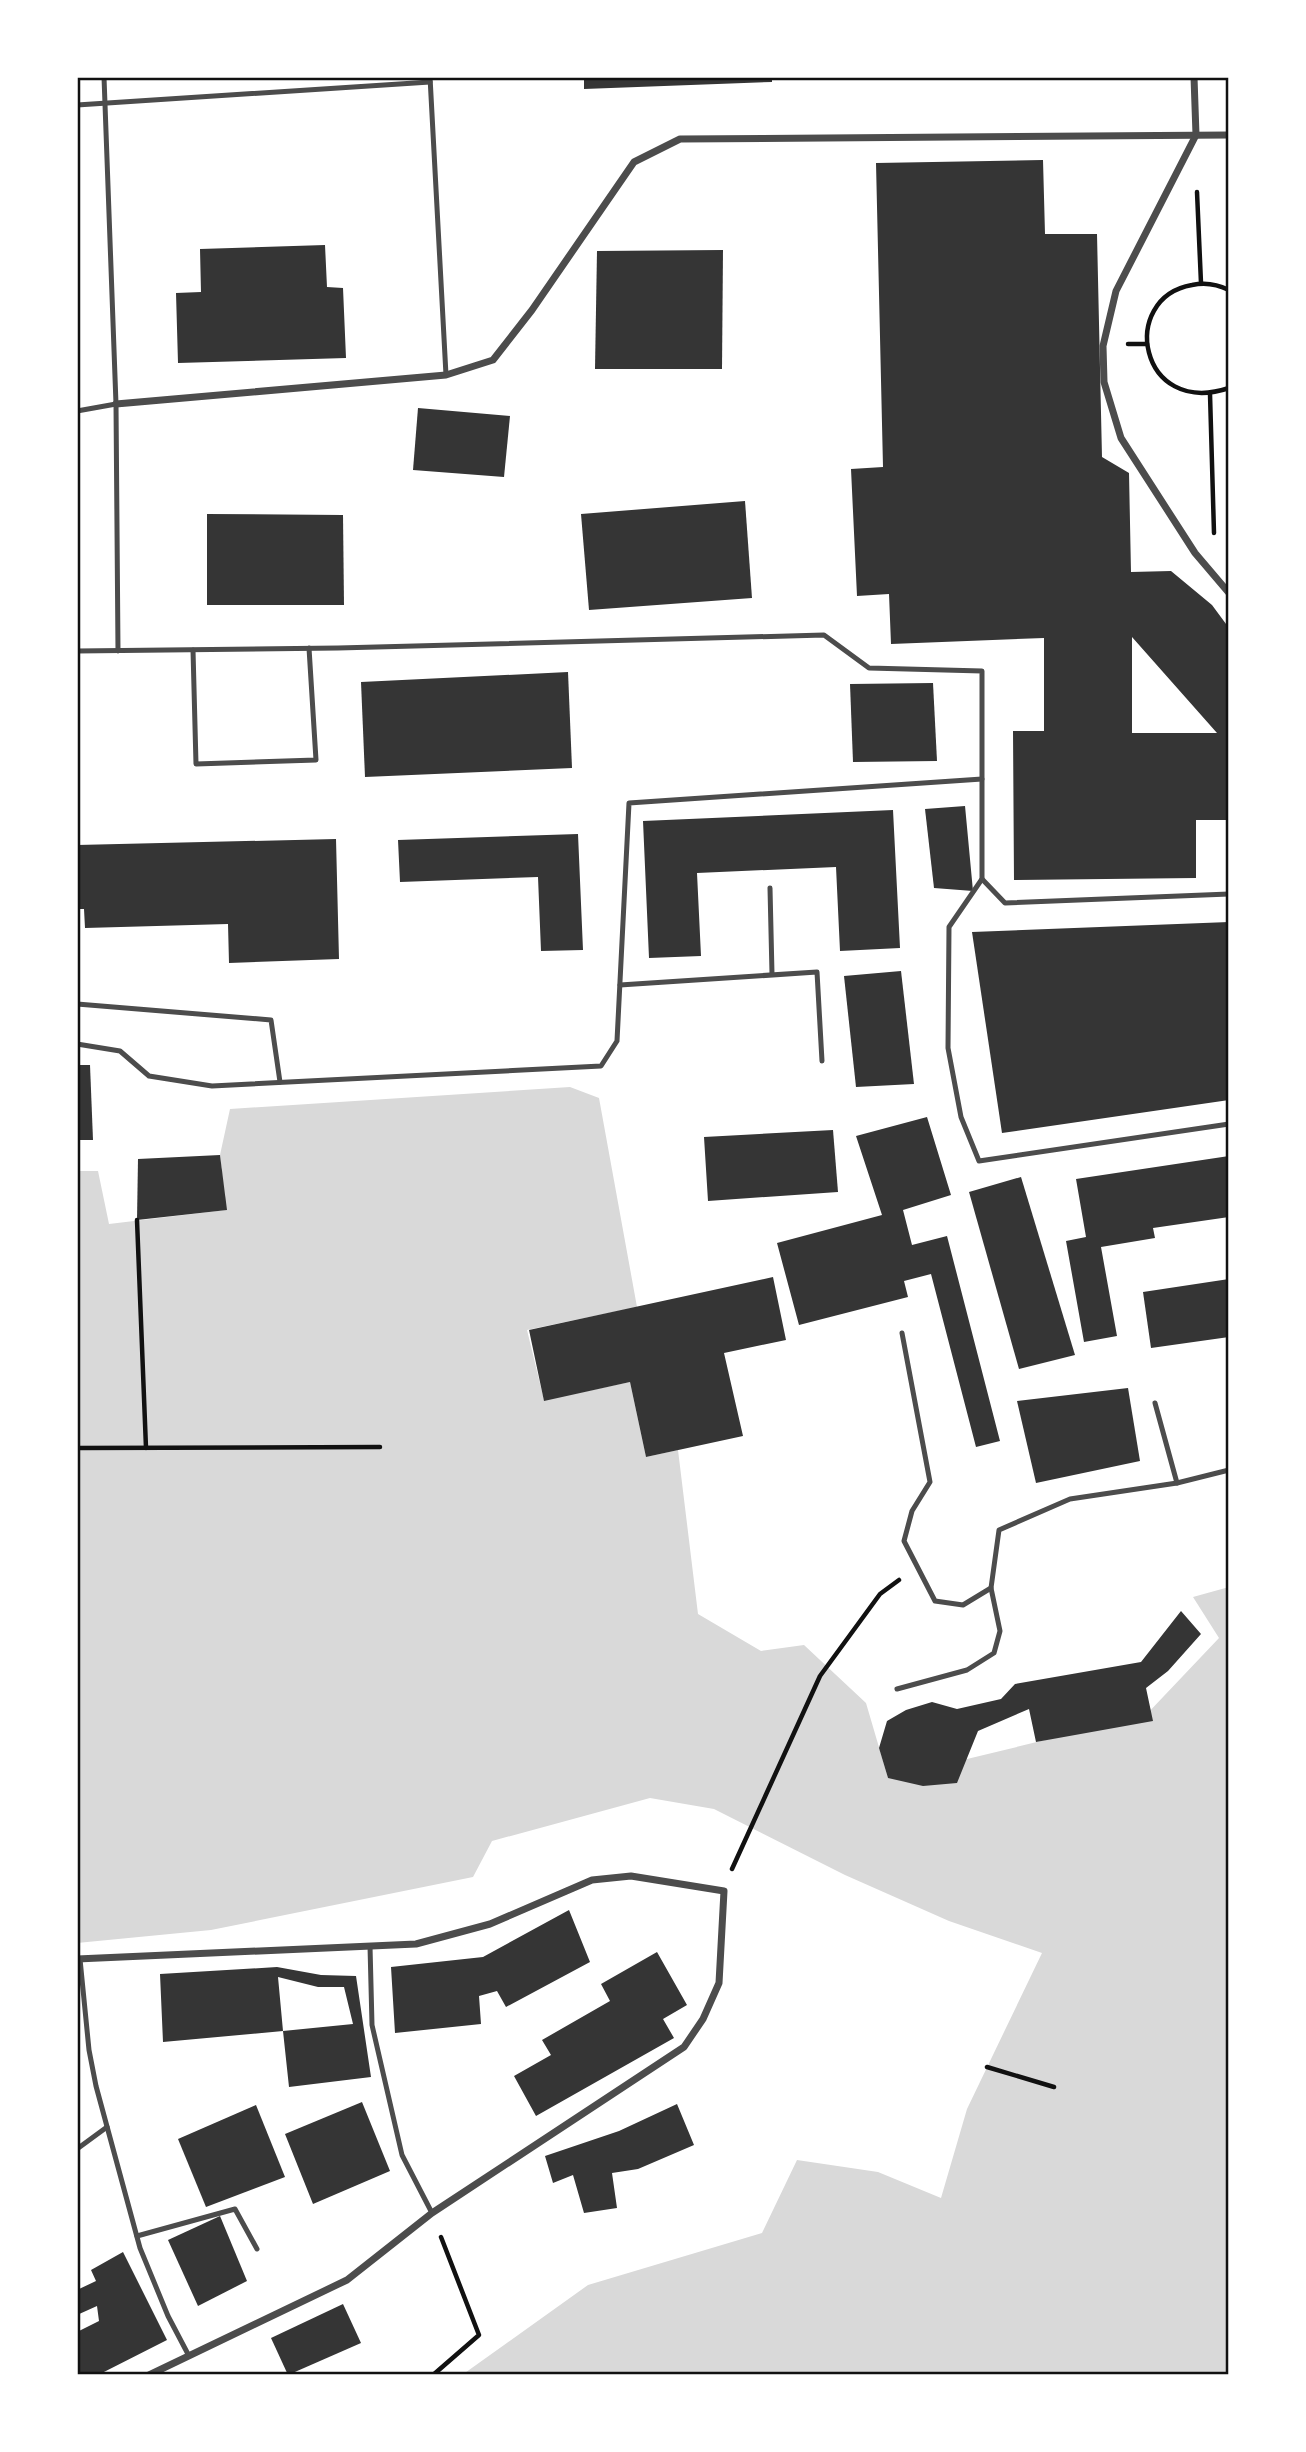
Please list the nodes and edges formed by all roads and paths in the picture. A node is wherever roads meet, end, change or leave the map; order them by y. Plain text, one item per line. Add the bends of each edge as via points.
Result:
1 (104, 77) edge
2 (1194, 77) edge
3 (430, 79) edge
4 (105, 104) junction
5 (77, 105) edge
6 (1196, 135) junction
7 (1229, 135) edge
8 (1197, 189) dead end
9 (1201, 283) junction
10 (1229, 290) edge
11 (446, 375) junction
12 (1229, 388) edge
13 (1210, 394) junction
14 (116, 404) junction
15 (77, 411) edge
16 (1215, 577) junction
17 (1229, 593) edge
18 (309, 648) junction
19 (193, 650) junction
20 (77, 651) edge
21 (118, 651) junction
22 (982, 779) junction
23 (982, 879) junction
24 (770, 888) dead end
25 (1229, 894) edge
26 (772, 974) junction
27 (621, 985) junction
28 (77, 1004) edge
29 (77, 1044) edge
30 (822, 1061) dead end
31 (280, 1082) junction
32 (1229, 1125) edge
33 (137, 1220) dead end
34 (902, 1333) dead end
35 (1155, 1403) dead end
36 (380, 1447) dead end
37 (77, 1448) edge
38 (146, 1448) junction
39 (1229, 1470) edge
40 (1177, 1483) junction
41 (917, 1567) junction
42 (991, 1588) junction
43 (897, 1689) dead end
44 (738, 1852) dead end
45 (370, 1946) junction
46 (79, 1959) edge
47 (987, 2067) dead end
48 (1055, 2087) dead end
49 (107, 2127) junction
50 (77, 2149) edge
51 (432, 2213) junction
52 (137, 2236) junction
53 (257, 2249) dead end
54 (189, 2356) junction
55 (149, 2375) edge
56 (433, 2375) edge

1 - 4 lane
2 - 6 street
3 - 4 lane
3 - 11 lane
4 - 5 lane
4 - 14 lane
6 - 7 street
6 - 11 street via 680,139 634,162 493,360
6 - 16 street via 1116,291 1103,346 1104,382 1121,438
8 - 9 path
9 - 10 path
9 - 13 path via 1167,295 1148,326 1147,344 1161,377 1192,394
11 - 14 street
12 - 13 path
13 - 16 path
14 - 15 lane
14 - 21 lane
16 - 17 street
18 - 19 lane
18 - 19 lane via 316,760 197,764
18 - 22 lane via 824,635 869,668 982,671
19 - 21 lane
20 - 21 lane
22 - 23 lane
22 - 27 lane via 629,803
23 - 25 lane via 1005,903
23 - 32 lane via 949,927 948,1048 961,1117 979,1161
24 - 26 lane
26 - 27 lane
26 - 30 lane via 817,972
27 - 31 lane via 617,1041 601,1066
28 - 31 lane via 271,1020
29 - 31 lane via 120,1051 149,1076 212,1086
33 - 38 path
34 - 41 lane via 930,1482 912,1511 904,1541
35 - 40 lane
36 - 38 path
37 - 38 path
39 - 40 lane
40 - 42 lane via 1070,1499 999,1530
41 - 42 lane via 935,1601 963,1605
41 - 44 path via 880,1594 820,1676
42 - 43 lane via 1000,1631 994,1653 967,1670
45 - 46 street
45 - 51 lane via 372,2025 402,2155
45 - 51 street via 416,1944 490,1924 592,1880 631,1876 724,1891 719,1983 684,2047
46 - 49 lane via 89,2050
47 - 48 path
49 - 50 lane
49 - 52 lane
51 - 54 street via 347,2280
51 - 56 path via 479,2335
52 - 53 lane via 235,2209
52 - 54 lane
54 - 55 street

